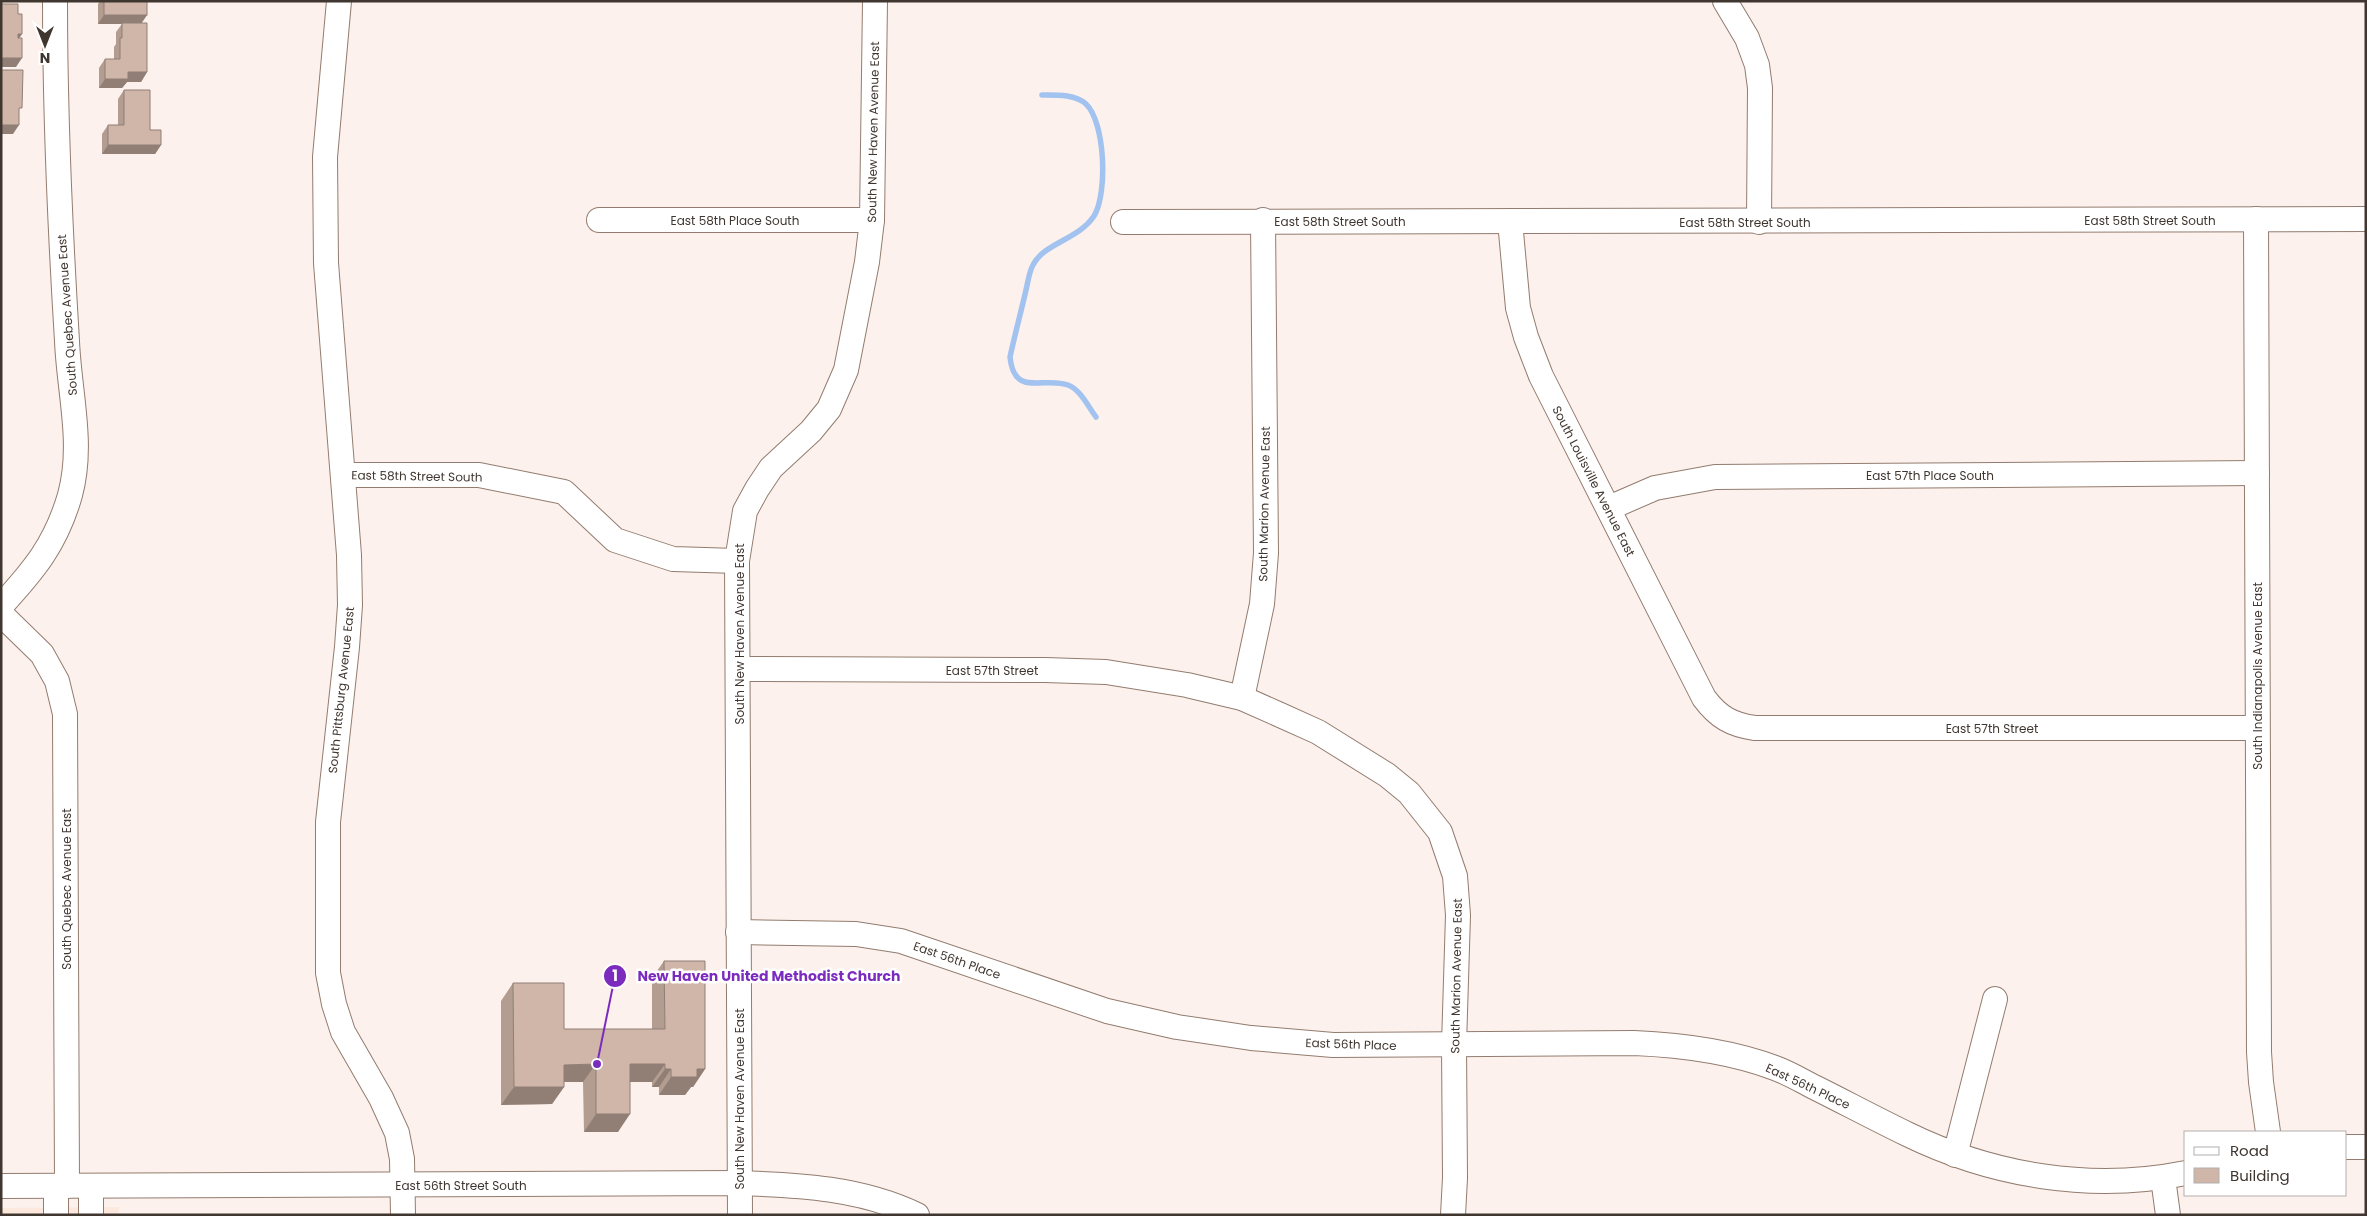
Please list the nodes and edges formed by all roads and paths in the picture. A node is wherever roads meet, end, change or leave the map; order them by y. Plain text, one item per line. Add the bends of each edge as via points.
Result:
1 (55, 1) edge
2 (339, 1) edge
3 (875, 1) edge
4 (1725, 1) edge
5 (2256, 219) junction
6 (2366, 219) edge
7 (599, 220) dead end
8 (872, 220) junction
9 (1263, 220) junction
10 (1510, 221) junction
11 (1123, 222) dead end
12 (1759, 222) junction
13 (2257, 473) junction
14 (344, 475) junction
15 (1609, 508) junction
16 (737, 561) junction
17 (1, 606) edge
18 (1, 614) edge
19 (739, 669) junction
20 (1242, 698) junction
21 (1728, 722) joint
22 (2257, 728) junction
23 (738, 932) junction
24 (1995, 999) dead end
25 (1454, 1045) junction
26 (2268, 1131) edge
27 (2347, 1147) edge
28 (2366, 1147) edge
29 (1955, 1155) junction
30 (2174, 1176) edge
31 (739, 1183) junction
32 (404, 1185) junction
33 (1, 1186) edge
34 (62, 1186) junction
35 (91, 1186) junction
36 (56, 1215) edge
37 (91, 1215) edge
38 (404, 1215) edge
39 (740, 1215) edge
40 (917, 1215) edge
41 (1453, 1215) edge
42 (2168, 1215) edge

1 - 17 street, South Quebec Avenue East via 66,334 76,430 75,462 70,494 58,531 36,568
2 - 14 street, South Pittsburg Avenue East via 325,157 326,253
3 - 8 street, South New Haven Avenue East
4 - 12 street via 1747,38 1757,65 1760,88
5 - 6 street, East 58th Street South
5 - 12 street, East 58th Street South
5 - 13 street, South Indianapolis Avenue East
7 - 8 street, East 58th Place South
8 - 16 street, South New Haven Avenue East via 867,262 839,391 811,431 771,468 757,489 745,511
9 - 10 street, East 58th Street South
9 - 11 street, East 58th Street South
9 - 20 street, South Marion Avenue East via 1266,553 1262,604
10 - 12 street, East 58th Street South
10 - 15 street, South Louisville Avenue East via 1518,308 1526,337 1541,376
13 - 15 street, East 57th Place South via 1715,476 1655,488
13 - 22 street, South Indianapolis Avenue East
14 - 16 street, East 58th Street South via 479,475 564,492 615,540 673,559
14 - 32 street, South Pittsburg Avenue East via 350,605 328,822 328,973 343,1032 397,1133
15 - 21 street, South Louisville Avenue East via 1704,698 1714,712
16 - 19 street, South New Haven Avenue East
18 - 34 street, South Quebec Avenue East via 42,654 57,680 66,714
19 - 20 street, East 57th Street via 1106,672
19 - 23 street, South New Haven Avenue East
20 - 25 street, South Marion Avenue East via 1318,732 1387,774 1409,793 1440,832 1455,876 1458,915
21 - 22 street, East 57th Street via 1755,728
22 - 26 street, South Indianapolis Avenue East via 2259,1052
23 - 25 street, East 56th Place via 856,934 901,941 1107,1011 1177,1027 1333,1045
23 - 31 street, South New Haven Avenue East
24 - 29 street
25 - 29 street, East 56th Place via 1634,1043 1681,1045 1726,1054 1776,1068 1908,1135
25 - 41 street, South Marion Avenue East
27 - 28 street
29 - 30 street, East 56th Place via 2004,1171 2050,1178 2109,1182
30 - 42 street, East 56th Place
31 - 32 street, East 56th Street South
31 - 39 street, South New Haven Avenue East
31 - 40 street, East 56th Street South via 830,1189 873,1198
32 - 35 street, East 56th Street South
32 - 38 street, South Pittsburg Avenue East
33 - 34 street, East 56th Street South
34 - 35 street, East 56th Street South
34 - 36 street, South Quebec Avenue East
35 - 37 street

